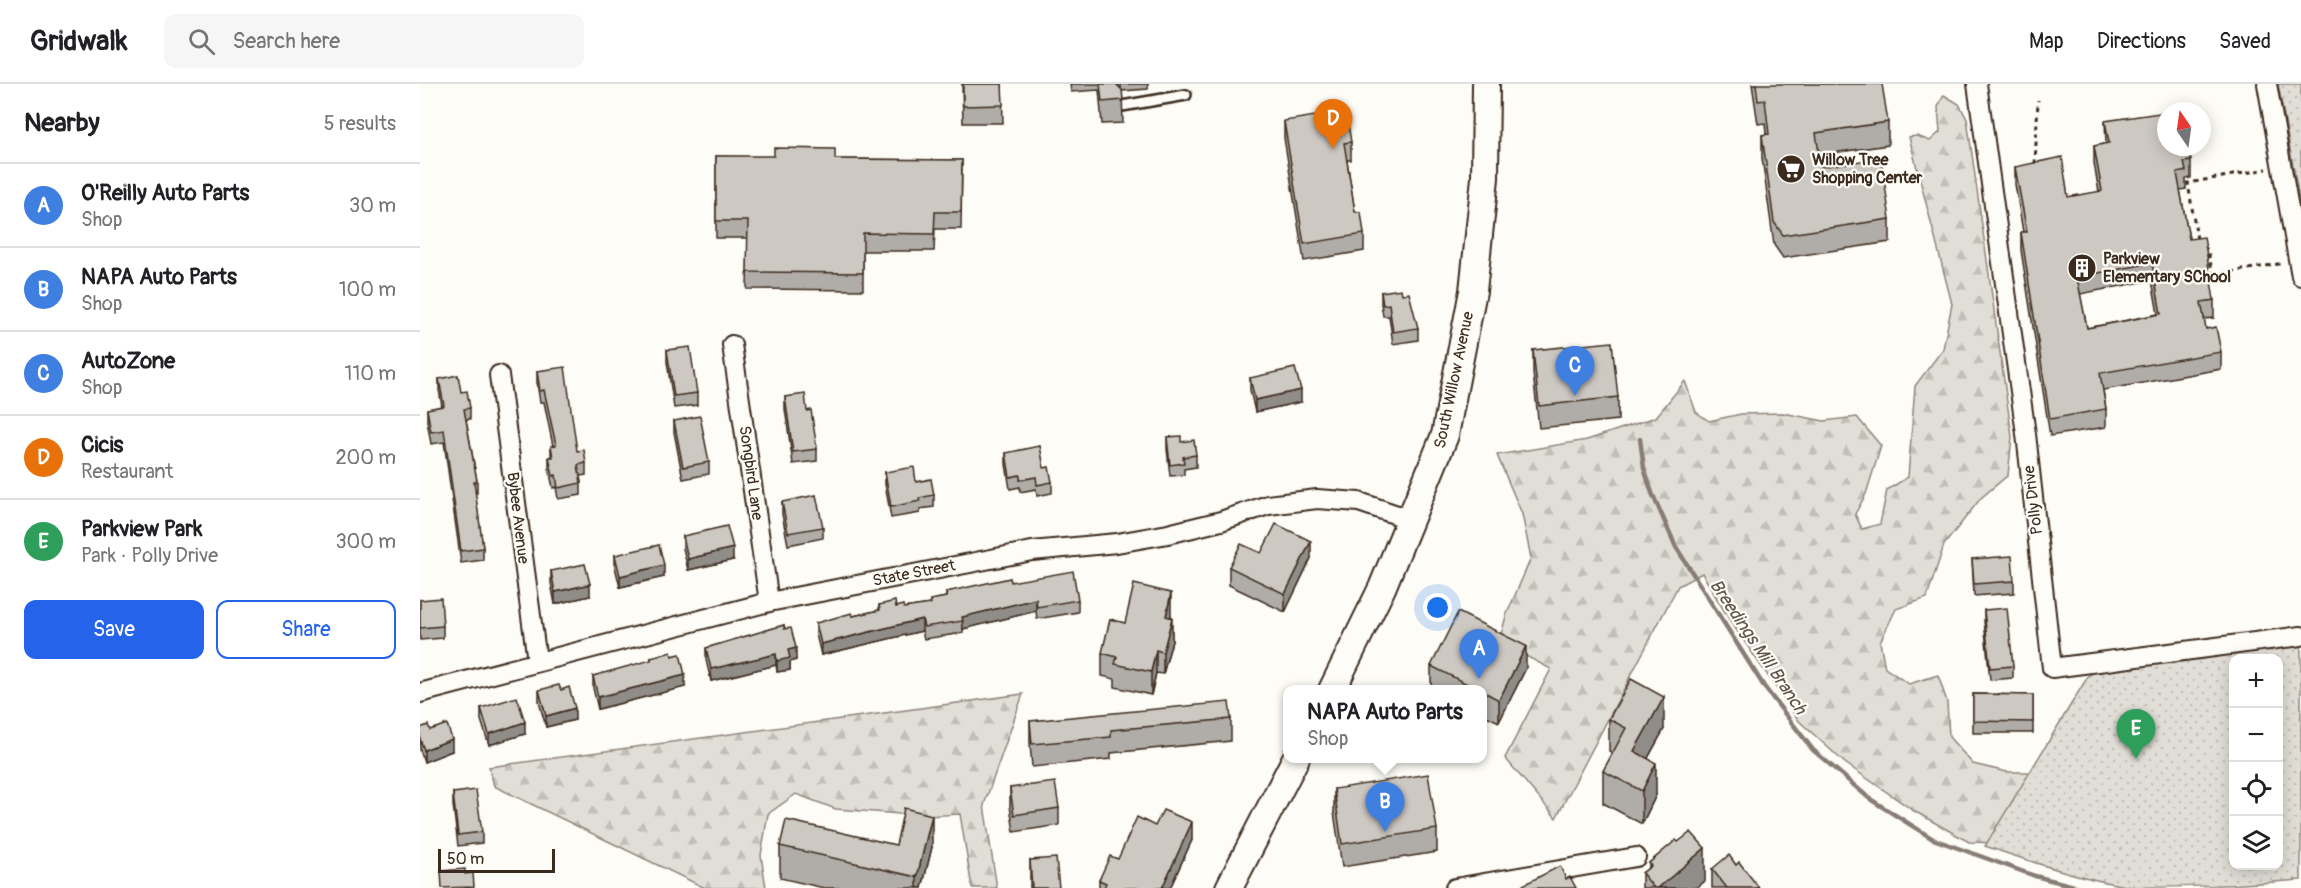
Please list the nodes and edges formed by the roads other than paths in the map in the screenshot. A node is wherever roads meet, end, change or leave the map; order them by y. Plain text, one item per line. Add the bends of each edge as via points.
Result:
1 (1486, 84) edge
2 (1977, 84) edge
3 (2267, 84) edge
4 (1186, 95) dead end
5 (1122, 106) edge
6 (2301, 276) edge
7 (732, 345) dead end
8 (499, 375) dead end
9 (1412, 520) junction
10 (769, 602) junction
11 (2301, 636) edge
12 (537, 661) junction
13 (1334, 685) edge
14 (420, 693) edge
15 (1294, 763) edge
16 (1636, 858) dead end
17 (1229, 888) edge
18 (1455, 888) edge

1 - 9 main road, South Willow Avenue via 1485,178 1473,291 1445,435
2 - 11 street, Polly Drive via 2026,434 2052,668
3 - 6 street
4 - 5 lane
7 - 10 street, Songbird Lane
8 - 12 street, Bybee Avenue
9 - 10 street, State Street via 1359,502 1317,499 1268,505 1168,534 1032,551
9 - 13 main road, South Willow Avenue
10 - 12 street, State Street
12 - 14 street, State Street
15 - 17 main road
16 - 18 street

